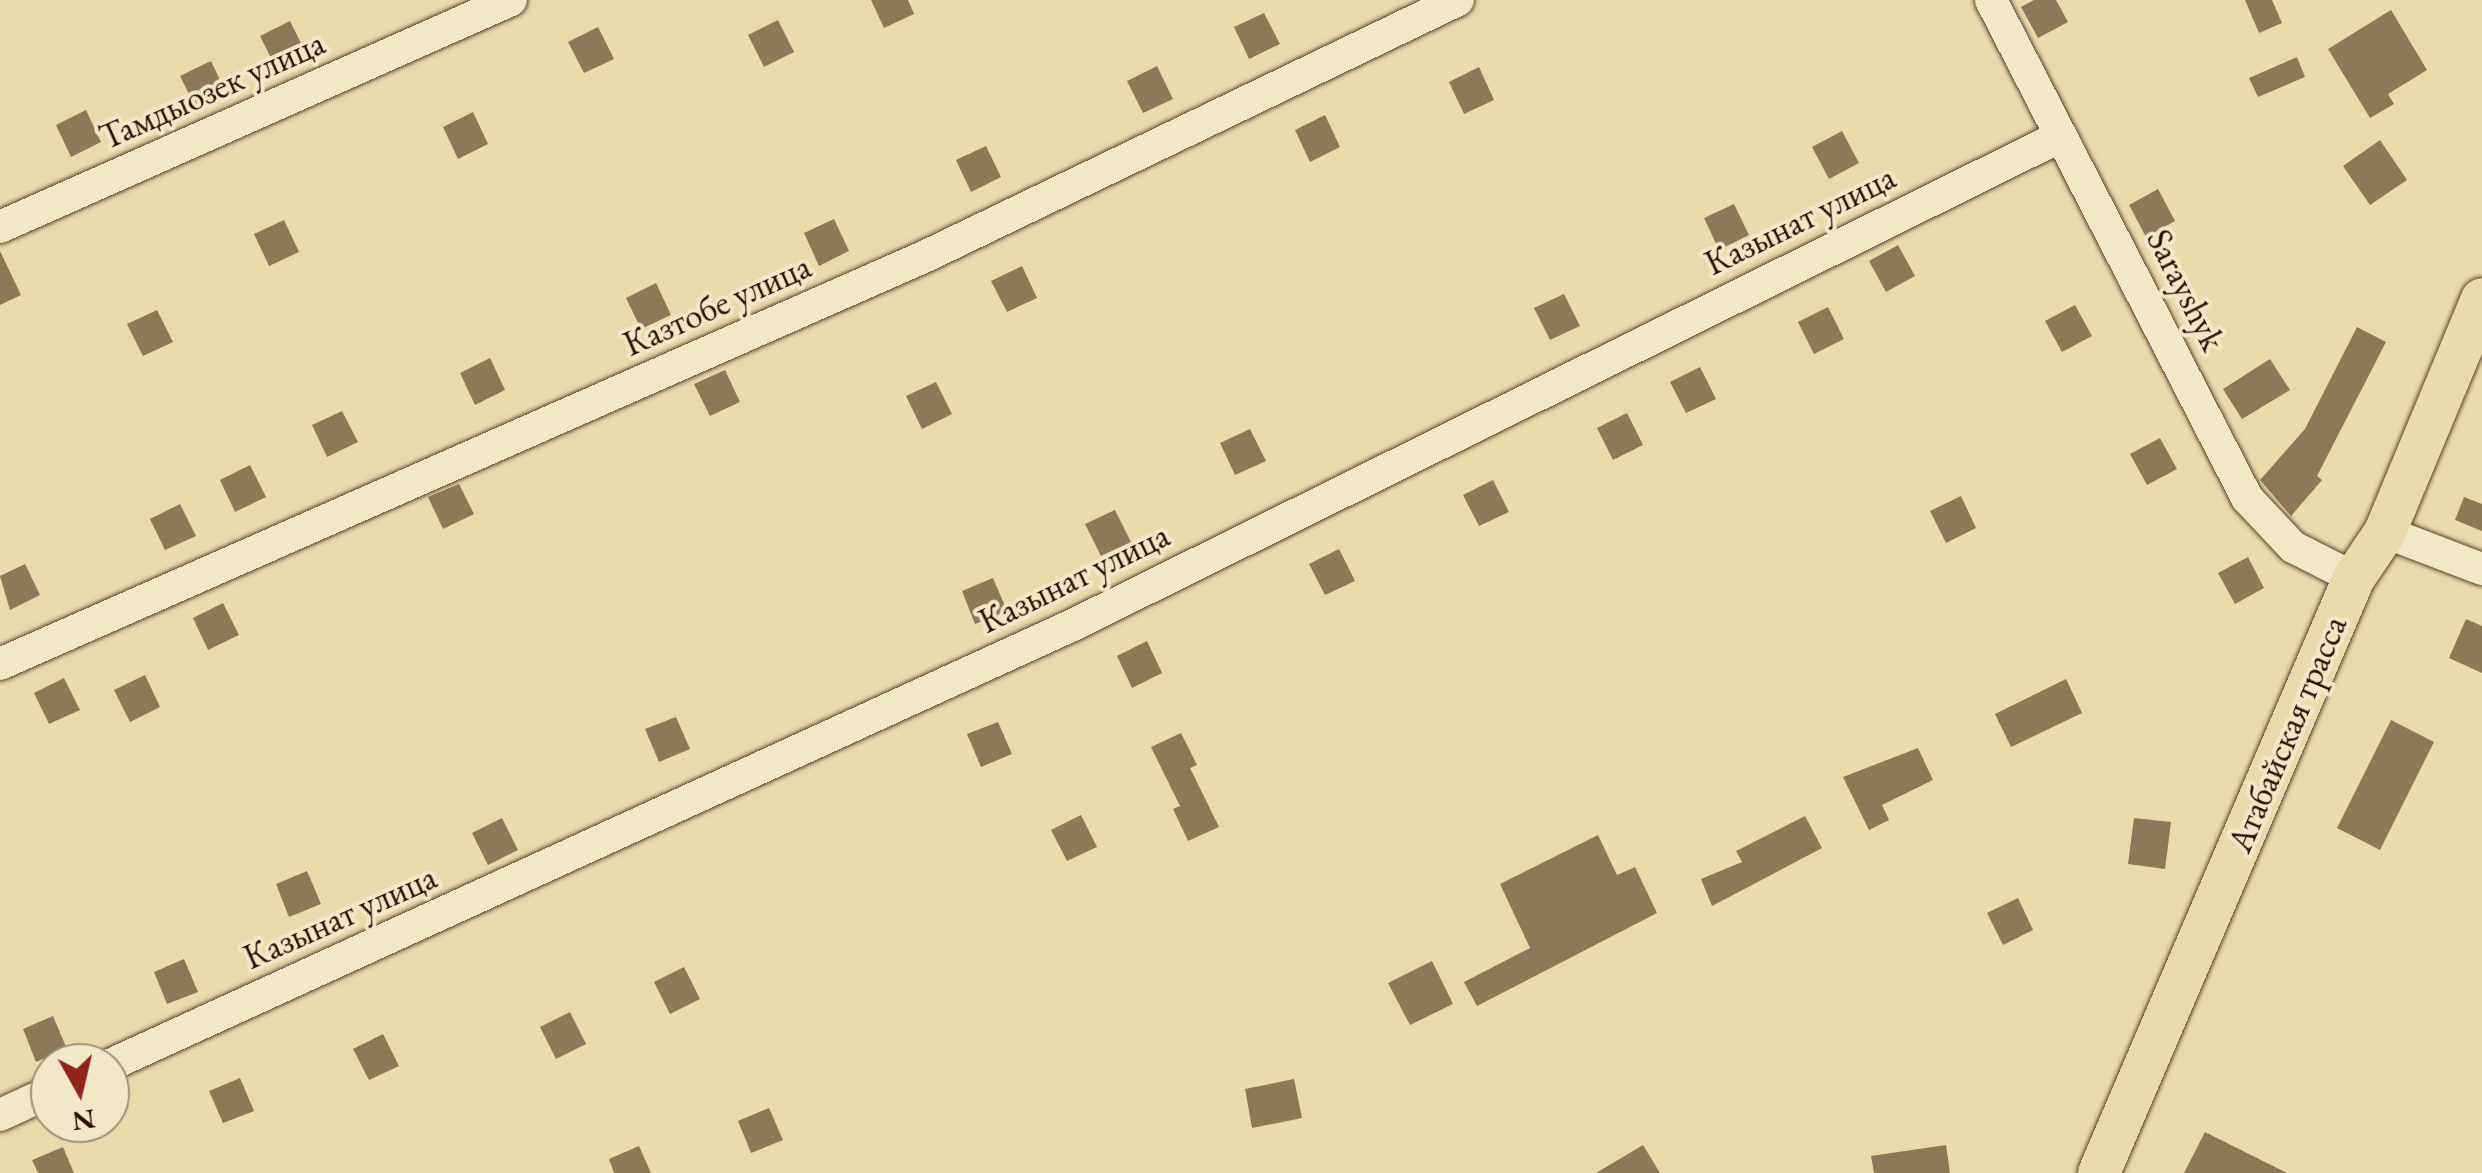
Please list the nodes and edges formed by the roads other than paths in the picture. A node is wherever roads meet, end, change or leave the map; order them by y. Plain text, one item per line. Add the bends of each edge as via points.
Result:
1 (511, 0) edge
2 (1458, 0) edge
3 (1991, 0) edge
4 (2061, 136) junction
5 (0, 227) edge
6 (2482, 300) edge
7 (2385, 532) junction
8 (2482, 569) edge
9 (2354, 578) junction
10 (0, 664) edge
11 (130, 1056) edge
12 (30, 1101) edge
13 (0, 1114) edge
14 (2099, 1173) edge

1 - 5 street, Тамдыозек улица
2 - 10 street, Казтобе улица via 928,256
3 - 4 street, Sarayshyk
4 - 9 street, Sarayshyk via 2247,498 2293,547
4 - 11 street, Казынат улица via 1073,624
6 - 7 main road, Атабайская трасса
7 - 8 street
7 - 9 main road, Атабайская трасса
9 - 14 main road, Атабайская трасса
12 - 13 street

